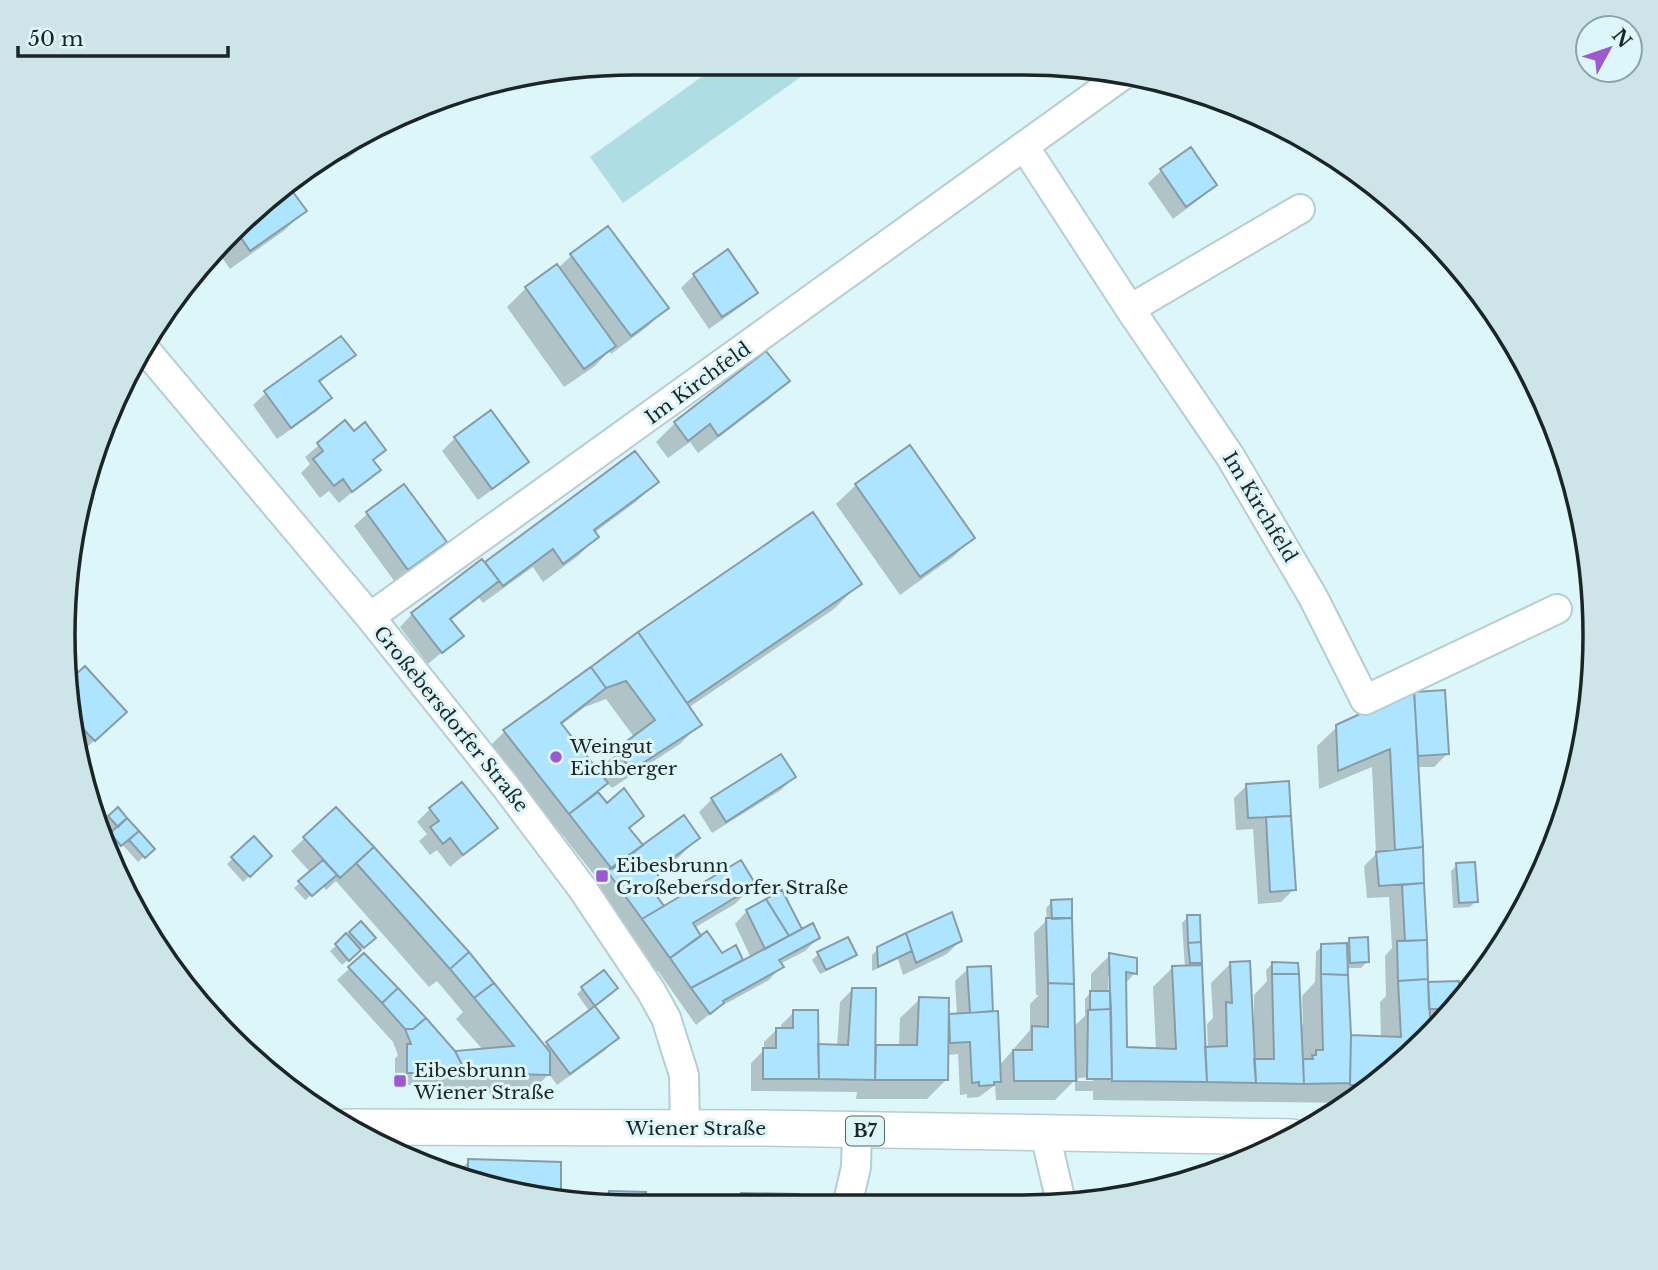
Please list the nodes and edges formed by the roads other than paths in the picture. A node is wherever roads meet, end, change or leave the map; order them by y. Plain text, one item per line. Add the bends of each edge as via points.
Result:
1 (1112, 83) edge
2 (1024, 146) junction
3 (1300, 209) dead end
4 (1129, 309) junction
5 (150, 355) edge
6 (1557, 609) dead end
7 (370, 617) junction
8 (368, 1127) edge
9 (685, 1128) junction
10 (857, 1131) junction
11 (1045, 1134) junction
12 (1271, 1137) edge
13 (1060, 1194) edge
14 (850, 1195) edge

1 - 2 street, Im Kirchfeld
2 - 4 street, Im Kirchfeld
2 - 7 street, Im Kirchfeld
3 - 4 street
4 - 6 street, Im Kirchfeld via 1230,456 1313,597 1364,700
5 - 7 street, Großebersdorfer Straße
7 - 9 street, Großebersdorfer Straße via 498,776 651,991 666,1018 684,1074
8 - 9 main road, Wiener Straße / B7
9 - 10 main road, Wiener Straße / B7
10 - 11 main road, Wiener Straße / B7
10 - 14 street
11 - 12 main road, B7
11 - 13 street

